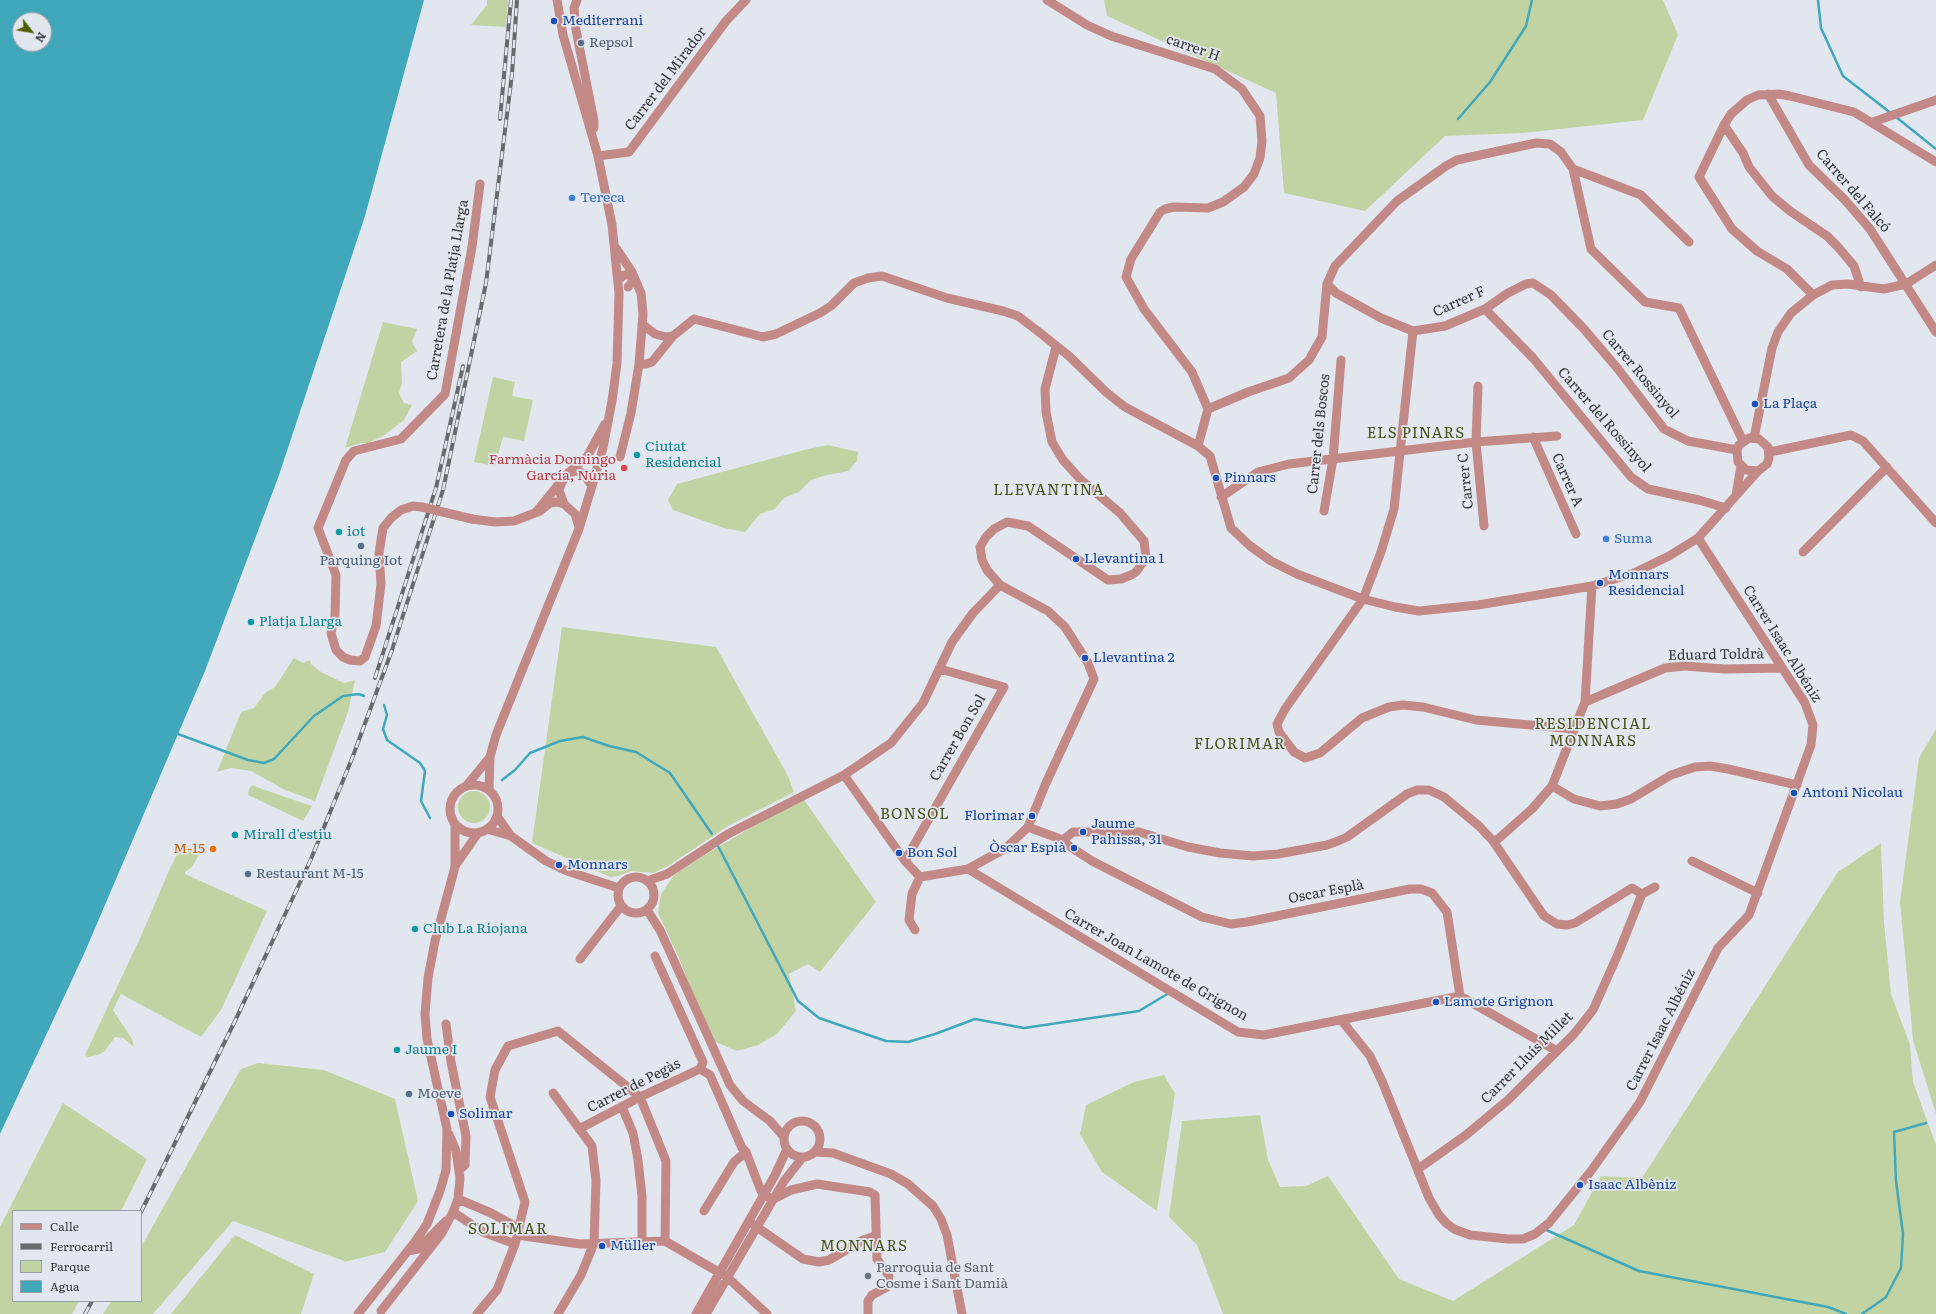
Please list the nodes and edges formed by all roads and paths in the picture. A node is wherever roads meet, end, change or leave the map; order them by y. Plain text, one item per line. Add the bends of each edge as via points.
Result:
1 (557, 0) edge
2 (577, 0) edge
3 (746, 0) edge
4 (1048, 0) edge
5 (1768, 94) junction
6 (1936, 100) edge
7 (1873, 122) junction
8 (1724, 125) junction
9 (593, 138) junction
10 (598, 156) junction
11 (1936, 162) edge
12 (1573, 169) junction
13 (480, 184) dead end
14 (1689, 242) dead end
15 (615, 246) junction
16 (1936, 265) edge
17 (618, 280) junction
18 (1327, 284) junction
19 (1906, 284) junction
20 (1538, 286) joint
21 (1861, 287) junction
22 (628, 288) junction
23 (619, 293) junction
24 (641, 293) junction
25 (1813, 295) junction
26 (1485, 309) junction
27 (642, 324) junction
28 (1413, 331) junction
29 (1936, 332) edge
30 (673, 336) junction
31 (1056, 347) junction
32 (1341, 360) dead end
33 (639, 364) junction
34 (1478, 386) dead end
35 (1208, 409) junction
36 (610, 414) junction
37 (1557, 436) dead end
38 (1533, 437) junction
39 (1754, 438) junction
40 (1743, 441) junction
41 (1476, 442) junction
42 (1198, 446) junction
43 (1399, 450) junction
44 (1737, 450) junction
45 (1770, 452) junction
46 (620, 457) dead end
47 (1333, 460) junction
48 (1741, 466) junction
49 (1887, 468) junction
50 (1758, 471) junction
51 (567, 474) junction
52 (592, 486) junction
53 (1736, 494) junction
54 (1221, 497) junction
55 (564, 504) junction
56 (1726, 508) junction
57 (1324, 511) dead end
58 (536, 512) junction
59 (1936, 523) edge
60 (1484, 526) dead end
61 (579, 529) junction
62 (1576, 534) dead end
63 (1698, 538) junction
64 (1803, 552) dead end
65 (1000, 585) junction
66 (1592, 586) junction
67 (1363, 599) junction
68 (1782, 668) junction
69 (940, 669) junction
70 (1584, 702) junction
71 (1574, 729) junction
72 (490, 757) junction
73 (844, 775) junction
74 (1797, 785) junction
75 (467, 786) junction
76 (1552, 786) junction
77 (489, 790) junction
78 (497, 816) junction
79 (455, 825) junction
80 (1028, 827) junction
81 (487, 829) junction
82 (478, 833) junction
83 (511, 836) junction
84 (1063, 840) junction
85 (1493, 841) junction
86 (905, 861) junction
87 (1692, 861) dead end
88 (455, 867) junction
89 (968, 869) junction
90 (667, 874) junction
91 (920, 877) junction
92 (647, 881) junction
93 (1655, 887) dead end
94 (619, 888) junction
95 (1758, 893) junction
96 (654, 894) junction
97 (1642, 894) junction
98 (621, 906) junction
99 (647, 910) junction
100 (915, 930) dead end
101 (656, 956) dead end
102 (580, 960) dead end
103 (1460, 996) junction
104 (1342, 1021) junction
105 (446, 1024) dead end
106 (1557, 1051) junction
107 (700, 1069) junction
108 (553, 1094) dead end
109 (640, 1097) junction
110 (622, 1107) junction
111 (770, 1121) junction
112 (794, 1123) junction
113 (447, 1129) junction
114 (579, 1129) junction
115 (820, 1136) junction
116 (784, 1137) junction
117 (787, 1149) junction
118 (746, 1152) junction
119 (814, 1152) junction
120 (833, 1153) junction
121 (803, 1157) junction
122 (459, 1170) junction
123 (1418, 1170) junction
124 (764, 1194) junction
125 (458, 1199) junction
126 (772, 1200) junction
127 (704, 1211) dead end
128 (453, 1212) junction
129 (752, 1223) junction
130 (517, 1236) junction
131 (875, 1236) junction
132 (665, 1241) junction
133 (642, 1242) junction
134 (594, 1243) junction
135 (408, 1251) junction
136 (723, 1274) junction
137 (381, 1311) dead end
138 (358, 1314) edge
139 (478, 1314) edge
140 (558, 1314) edge
141 (696, 1314) edge
142 (706, 1314) edge
143 (767, 1314) edge
144 (868, 1314) edge
145 (962, 1314) edge

1 - 9 street via 567,49
2 - 9 street via 574,8 576,30 594,121
3 - 10 street, Carrer del Mirador via 726,21 629,152
4 - 35 street, carrer H via 1087,25 1111,36 1215,69 1242,89 1260,116 1260,158 1254,174 1244,187 1223,202 1208,208 1174,207 1160,212 1131,259 1126,277 1144,309 1192,372
5 - 7 street via 1790,96 1854,112
5 - 8 street via 1747,100 1731,114
5 - 19 street, Carrer del Falcó via 1809,165 1870,229
6 - 7 street
7 - 11 street
8 - 21 street via 1740,147 1749,167 1772,196 1838,247 1854,266
8 - 25 street via 1699,177 1732,229 1757,251 1787,269
9 - 10 street
10 - 15 street
12 - 14 street via 1641,195
12 - 18 street via 1561,152 1550,144 1536,143 1451,163 1397,201 1335,266
12 - 40 street via 1591,249 1645,302 1679,308
13 - 58 street, Carretera de la Platja Llarga, bridge via 472,247 445,394 401,439 354,451 346,460 318,528 336,575 335,616 331,633 336,650 350,660 360,661 365,657 380,604 379,553 383,528 401,510 413,506 422,507 472,520 495,522 514,521
15 - 17 street
15 - 24 street via 632,272
16 - 19 street
17 - 22 street via 624,275 633,275
17 - 23 street
18 - 28 street via 1336,293 1381,318
18 - 35 street via 1322,337 1309,360 1290,378
19 - 21 street via 1884,289
19 - 29 street, Carrer del Falcó
20 - 26 street, Carrer F via 1533,283 1526,284
20 - 44 street, Carrer Rossinyol via 1562,306 1618,369 1664,428 1688,441
21 - 25 street via 1848,284 1832,285
22 - 23 street
22 - 24 street via 632,287
23 - 36 street via 617,363
24 - 27 street
25 - 39 street via 1791,313 1778,332 1772,348
26 - 28 street, Carrer F via 1445,326
26 - 56 street, Carrer del Rossinyol via 1533,358 1631,477 1648,489
27 - 30 street via 655,334
27 - 33 street
28 - 43 street
30 - 31 street via 694,319 763,337 776,334 831,306 854,284 882,276 906,286 1018,316
30 - 33 street via 652,362
31 - 42 street via 1125,407
31 - 65 street via 1045,389 1046,412 1052,442 1067,465 1120,513 1144,541 1146,558 1131,575 1108,580 1028,526 1007,522 994,529 980,547 987,570
32 - 47 street, Carrer dels Boscos
33 - 46 street
34 - 41 street, Carrer C
35 - 42 street
36 - 51 street via 587,457
36 - 52 street via 604,448
37 - 38 street
38 - 41 street
38 - 62 street, Carrer A
39 - 40 street
39 - 45 street via 1764,442
40 - 44 street
41 - 43 street
41 - 60 street, Carrer C
42 - 54 street via 1210,456
43 - 47 street
43 - 67 street via 1394,509
44 - 48 street
45 - 49 street via 1851,435 1863,441
45 - 50 street via 1767,464
47 - 54 street via 1289,464 1258,472
47 - 57 street, Carrer dels Boscos
48 - 50 street
48 - 53 street
49 - 59 street
49 - 64 street
50 - 53 street
51 - 52 street via 576,471 583,473
51 - 55 street via 559,490
51 - 58 street
52 - 61 street
53 - 56 street
54 - 67 street via 1232,528 1271,561 1297,574
55 - 58 street, Carretera de la Platja Llarga via 550,503
55 - 61 street via 575,514
56 - 63 street
61 - 72 street via 514,688
63 - 66 street via 1634,573
63 - 68 street, Carrer Isaac Albéniz
65 - 69 street via 973,613 952,642
65 - 80 street via 1056,617 1088,663 1094,679
66 - 67 street via 1478,605 1419,611
66 - 70 street
67 - 71 street via 1277,724 1282,739 1294,752 1305,758 1314,756 1362,718 1389,707 1403,705 1423,707 1476,720
68 - 70 street, Eduard Toldrà via 1664,668
68 - 74 street, Carrer Isaac Albéniz via 1804,703 1813,724 1811,745
69 - 73 street via 923,703 891,743
69 - 86 street, Carrer Bon Sol via 1004,687
70 - 71 street
71 - 76 street
72 - 75 street
72 - 77 street
73 - 86 street
73 - 90 street via 728,834
74 - 76 street via 1728,769 1695,767 1671,775 1631,799 1600,806 1574,799
74 - 95 street, Carrer Isaac Albéniz
75 - 77 street via 481,786
75 - 79 street via 460,789 451,800 450,817
76 - 85 street via 1532,809
77 - 78 street via 498,807
78 - 81 street
78 - 83 street
79 - 82 street via 469,833
79 - 88 street
80 - 84 street, Oscar Esplà
80 - 89 street via 1006,848
81 - 82 street
81 - 83 street
82 - 88 street
83 - 94 street via 567,871
84 - 85 street via 1073,832 1139,832 1188,847 1220,853 1253,856 1278,854 1326,845 1342,839 1407,794 1417,790 1429,790 1444,797
84 - 103 street, Oscar Esplà via 1092,861 1202,917 1231,924 1410,889 1432,893 1447,912
85 - 97 street via 1544,916 1557,924 1575,924 1632,888
86 - 91 street
87 - 95 street
88 - 113 street via 435,940 425,1014 427,1039
89 - 91 street
89 - 104 street, Carrer Joan Lamote de Grignon via 1238,1032 1264,1035
90 - 92 street
90 - 96 street
91 - 100 street via 912,894 909,920
92 - 94 street via 631,878
92 - 96 street
93 - 97 street
94 - 98 street via 617,897
95 - 123 street, Carrer Isaac Albéniz via 1749,915 1718,948 1640,1102 1550,1224 1523,1239 1470,1235 1454,1229 1439,1216
96 - 99 street
97 - 106 street, Carrer Lluís Millet via 1593,1010
98 - 99 street via 636,914
98 - 102 street
99 - 111 street via 660,930 730,1085 743,1101
101 - 107 street via 703,1062
103 - 104 street, Carrer Joan Lamote de Grignon
103 - 106 street
104 - 123 street, Carrer Isaac Albéniz via 1370,1056
105 - 122 street via 466,1136 465,1165
106 - 123 street, Carrer Lluís Millet via 1508,1100
107 - 109 street, Carrer de Pegàs
107 - 118 street via 710,1075
108 - 114 street
109 - 110 street, Carrer de Pegàs
109 - 130 street via 558,1032 508,1046 495,1070 490,1097 524,1202
109 - 132 street via 666,1161
110 - 114 street, Carrer de Pegàs
110 - 133 street via 633,1133 638,1160 642,1196
111 - 112 street
111 - 116 street
112 - 115 street via 810,1123
112 - 116 street via 789,1126
113 - 122 street via 456,1151
113 - 135 street via 446,1170 440,1191 427,1224
114 - 134 street via 592,1146 596,1181
115 - 119 street via 818,1148
115 - 120 street
116 - 117 street
117 - 121 street
117 - 124 street
118 - 124 street
118 - 127 street via 734,1162
119 - 120 street
119 - 121 street
120 - 145 street via 891,1174 917,1191 933,1206 947,1235
121 - 126 street
122 - 125 street
124 - 126 street
124 - 129 street
125 - 128 street
125 - 130 street via 491,1212
126 - 129 street
126 - 131 street via 782,1193 813,1184 870,1192 875,1195
128 - 130 street via 483,1232
128 - 135 street via 418,1249
128 - 137 street via 442,1233
129 - 131 street via 803,1259 819,1262 829,1260 863,1240
129 - 136 street
130 - 134 street via 580,1244
130 - 139 street via 497,1290
131 - 144 street via 877,1262 889,1276 887,1287 872,1295 868,1301
132 - 133 street
132 - 136 street
133 - 134 street
134 - 140 street via 581,1275
135 - 138 street
136 - 141 street
136 - 142 street
136 - 143 street

